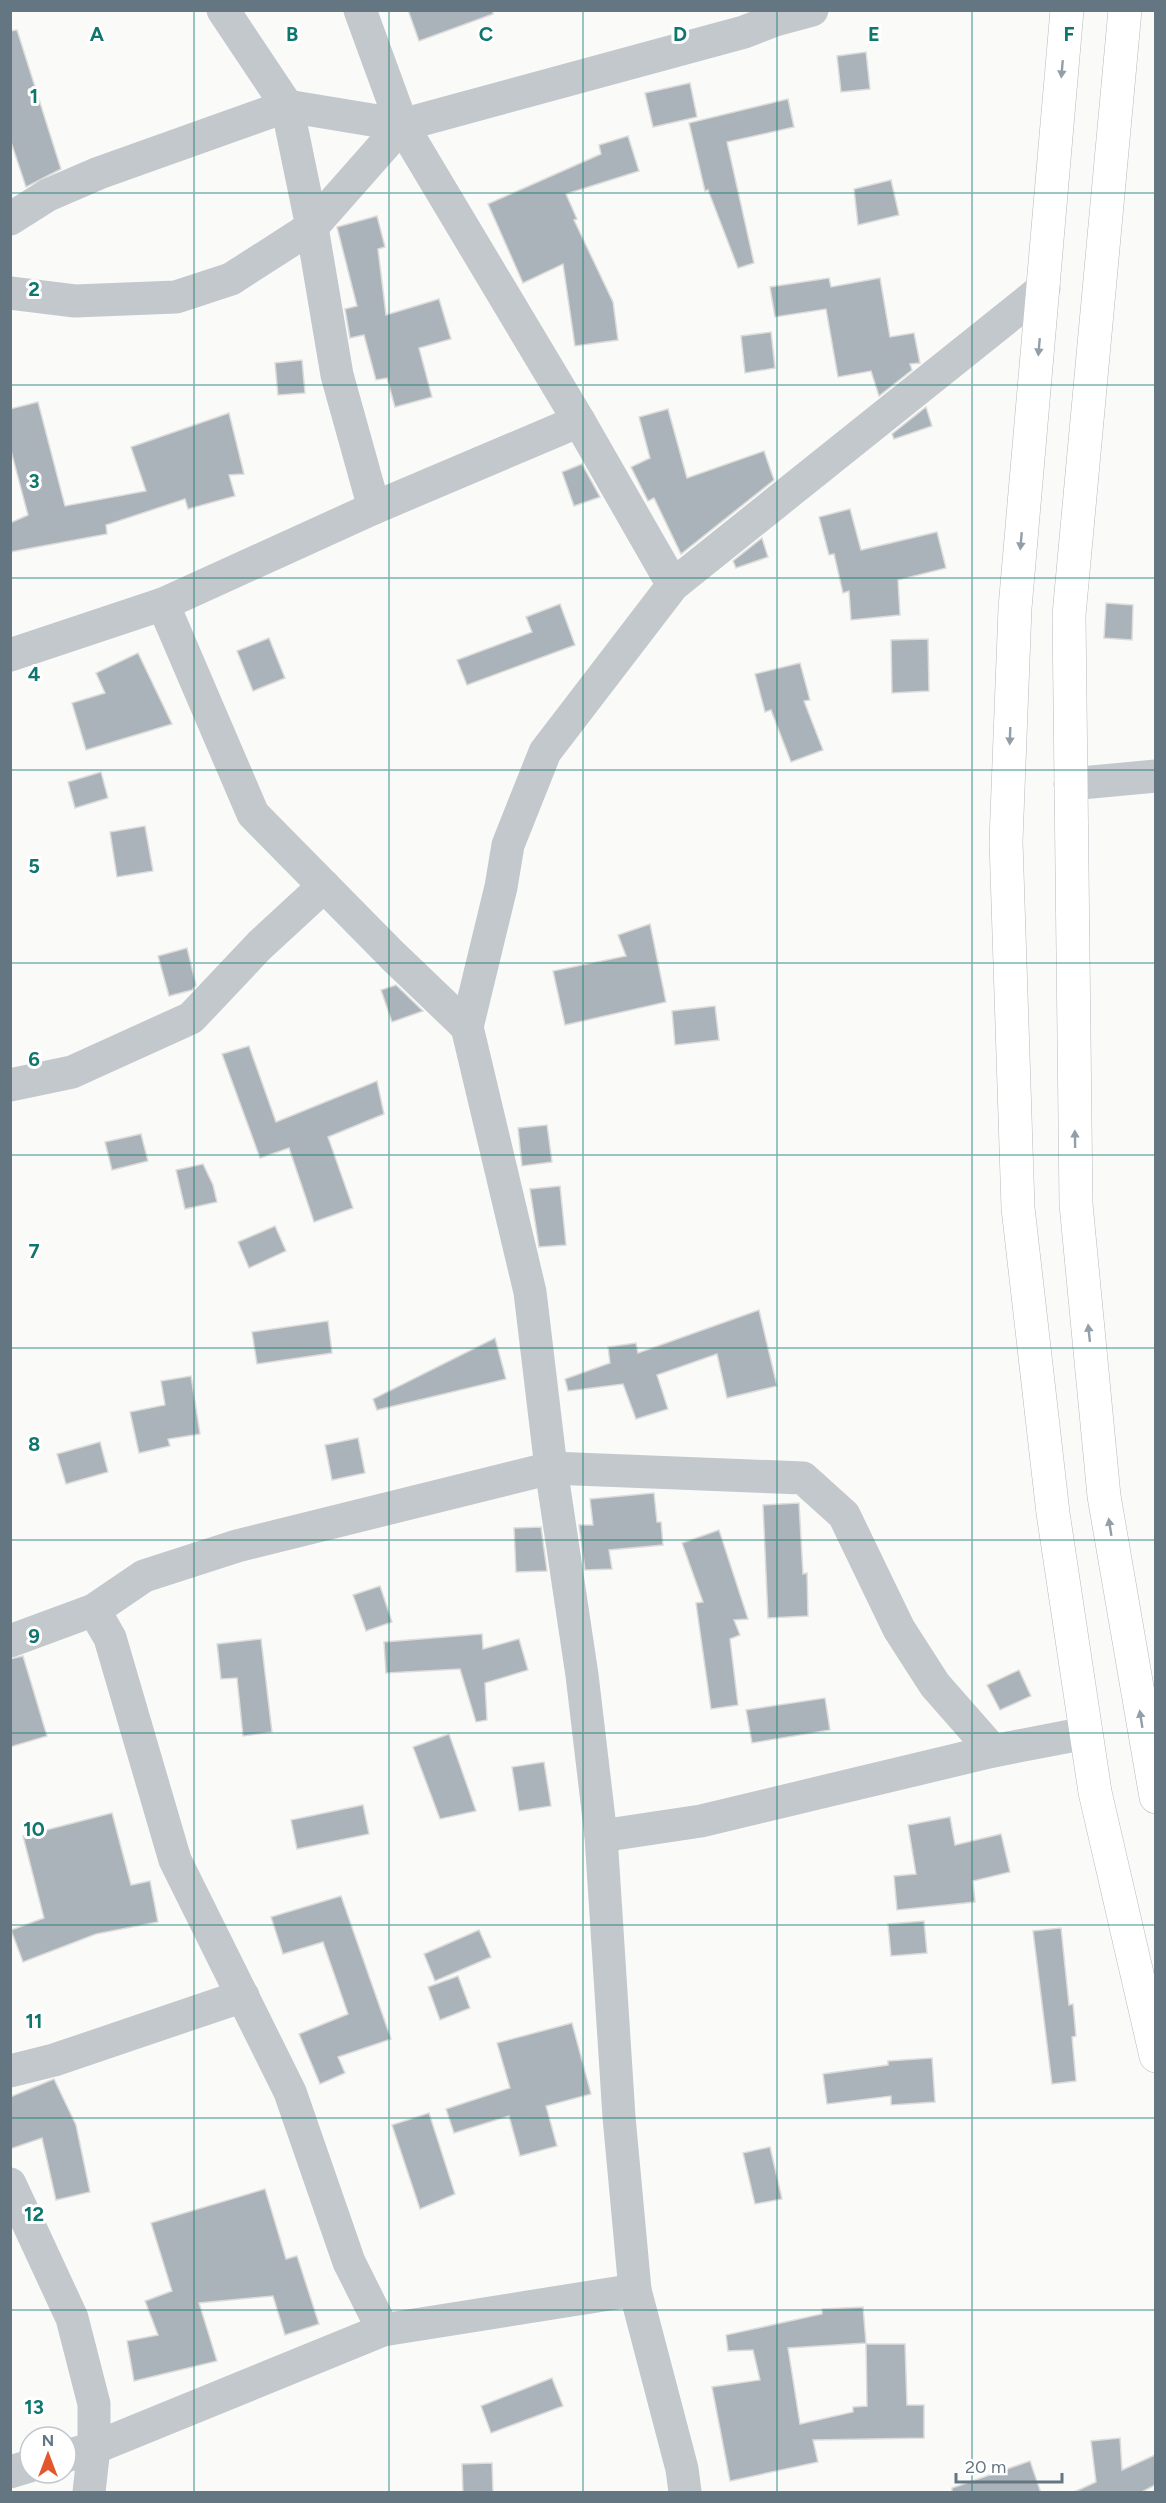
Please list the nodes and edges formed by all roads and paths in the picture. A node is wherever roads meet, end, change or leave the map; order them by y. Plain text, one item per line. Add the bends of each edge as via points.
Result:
1 (223, 10) edge
2 (360, 10) edge
3 (813, 10) edge
4 (1066, 10) edge
5 (1125, 10) edge
6 (774, 15) edge
7 (287, 106) junction
8 (402, 125) junction
9 (10, 219) edge
10 (312, 227) junction
11 (1044, 288) junction
12 (10, 292) edge
13 (579, 421) junction
14 (374, 508) junction
15 (673, 585) junction
16 (163, 604) junction
17 (10, 655) edge
18 (1155, 776) edge
19 (1070, 784) junction
20 (324, 886) junction
21 (467, 1027) junction
22 (10, 1085) edge
23 (551, 1468) junction
24 (94, 1610) junction
25 (10, 1641) edge
26 (1086, 1733) junction
27 (993, 1751) junction
28 (1155, 1797) edge
29 (601, 1836) junction
30 (243, 1996) junction
31 (1155, 2056) edge
32 (10, 2072) edge
33 (10, 2184) edge
34 (635, 2290) junction
35 (383, 2330) junction
36 (80, 2452) edge
37 (89, 2493) edge
38 (685, 2493) edge

1 - 7 street
2 - 8 street
3 - 6 street
4 -> 11 main road
5 - 19 main road via 1069,615
6 - 8 street via 744,32
7 - 8 street
7 - 9 street via 99,173 48,195
7 - 10 street
8 - 10 street
8 - 13 street
10 - 12 street via 231,279 176,297 75,302
10 - 14 street via 337,375
11 - 15 street
11 -> 26 main road via 1015,608 1006,841 1018,1208 1053,1514
13 - 14 street
13 - 15 street
14 - 16 street
15 - 21 street via 545,752 508,845
16 - 17 street
16 - 20 street via 253,814
18 - 19 street
28 -> 19 main road via 1104,1496 1076,1204
20 - 21 street
20 - 22 street via 260,945 191,1018 72,1072
21 - 23 street via 530,1292
23 - 24 street via 237,1546 144,1576
23 - 27 street via 803,1478 844,1515 899,1629 935,1685
23 - 29 street
24 - 25 street
24 - 30 street via 110,1638 175,1860
26 - 27 street
26 - 31 main road via 1095,1792
27 - 29 street via 722,1816
29 - 34 street
30 - 32 street
30 - 35 street via 290,2092 350,2262
33 - 36 street via 72,2319 94,2404
34 - 35 street
34 - 38 street
35 - 36 street
36 - 37 street

